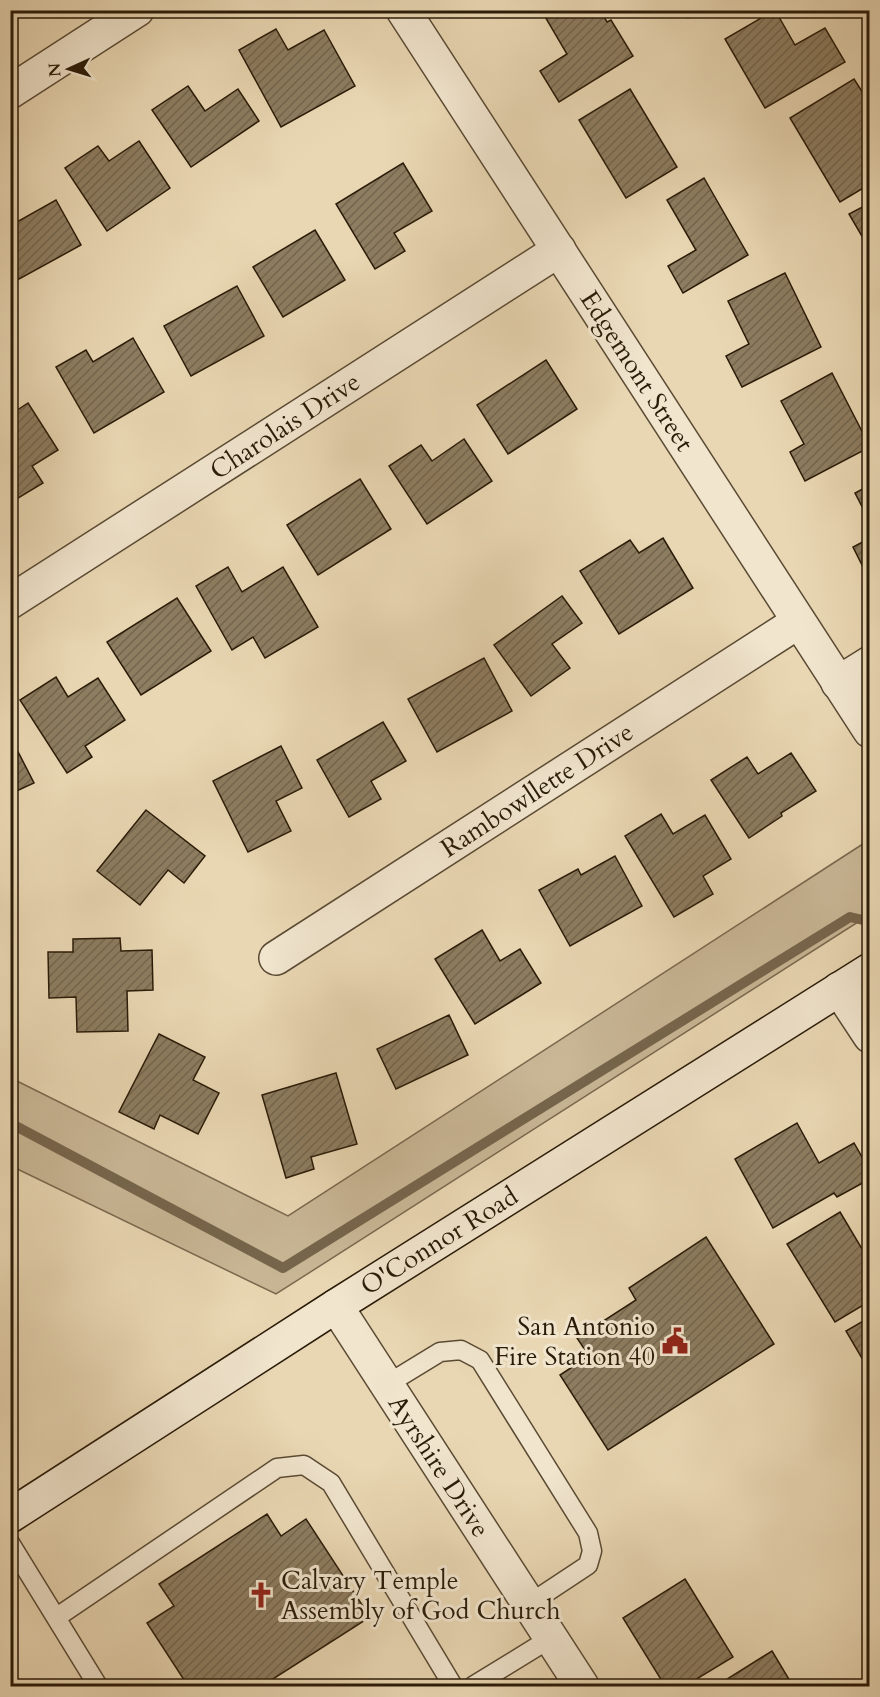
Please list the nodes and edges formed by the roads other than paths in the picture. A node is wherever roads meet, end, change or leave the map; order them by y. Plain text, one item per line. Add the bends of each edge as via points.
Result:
1 (137, 10) edge
2 (403, 10) edge
3 (10, 92) edge
4 (559, 250) junction
5 (10, 602) edge
6 (798, 622) junction
7 (870, 663) edge
8 (838, 683) junction
9 (870, 731) edge
10 (276, 958) dead end
11 (870, 970) edge
12 (839, 989) junction
13 (870, 1036) edge
14 (336, 1306) junction
15 (386, 1385) junction
16 (10, 1516) edge
17 (10, 1543) edge
18 (529, 1604) junction
19 (57, 1617) junction
20 (550, 1638) junction
21 (98, 1686) edge
22 (453, 1686) edge
23 (473, 1686) edge
24 (582, 1686) edge

1 - 3 street
2 - 4 street, Edgemont Street
4 - 5 street, Charolais Drive
4 - 6 street, Edgemont Street
6 - 8 street, Edgemont Street
6 - 10 street, Rambowllette Drive
7 - 8 street
8 - 9 street, Edgemont Street
11 - 12 street, O'Connor Road
12 - 13 street
12 - 14 street, O'Connor Road
14 - 15 street, Ayrshire Drive
14 - 16 street, O'Connor Road
15 - 18 street, Ayrshire Drive
15 - 18 lane via 440,1352 461,1350 480,1360 588,1533 592,1551 588,1565
17 - 19 lane
18 - 20 street, Ayrshire Drive
19 - 21 lane
19 - 22 lane via 277,1468 304,1465 331,1483
20 - 23 lane
20 - 24 street, Ayrshire Drive

